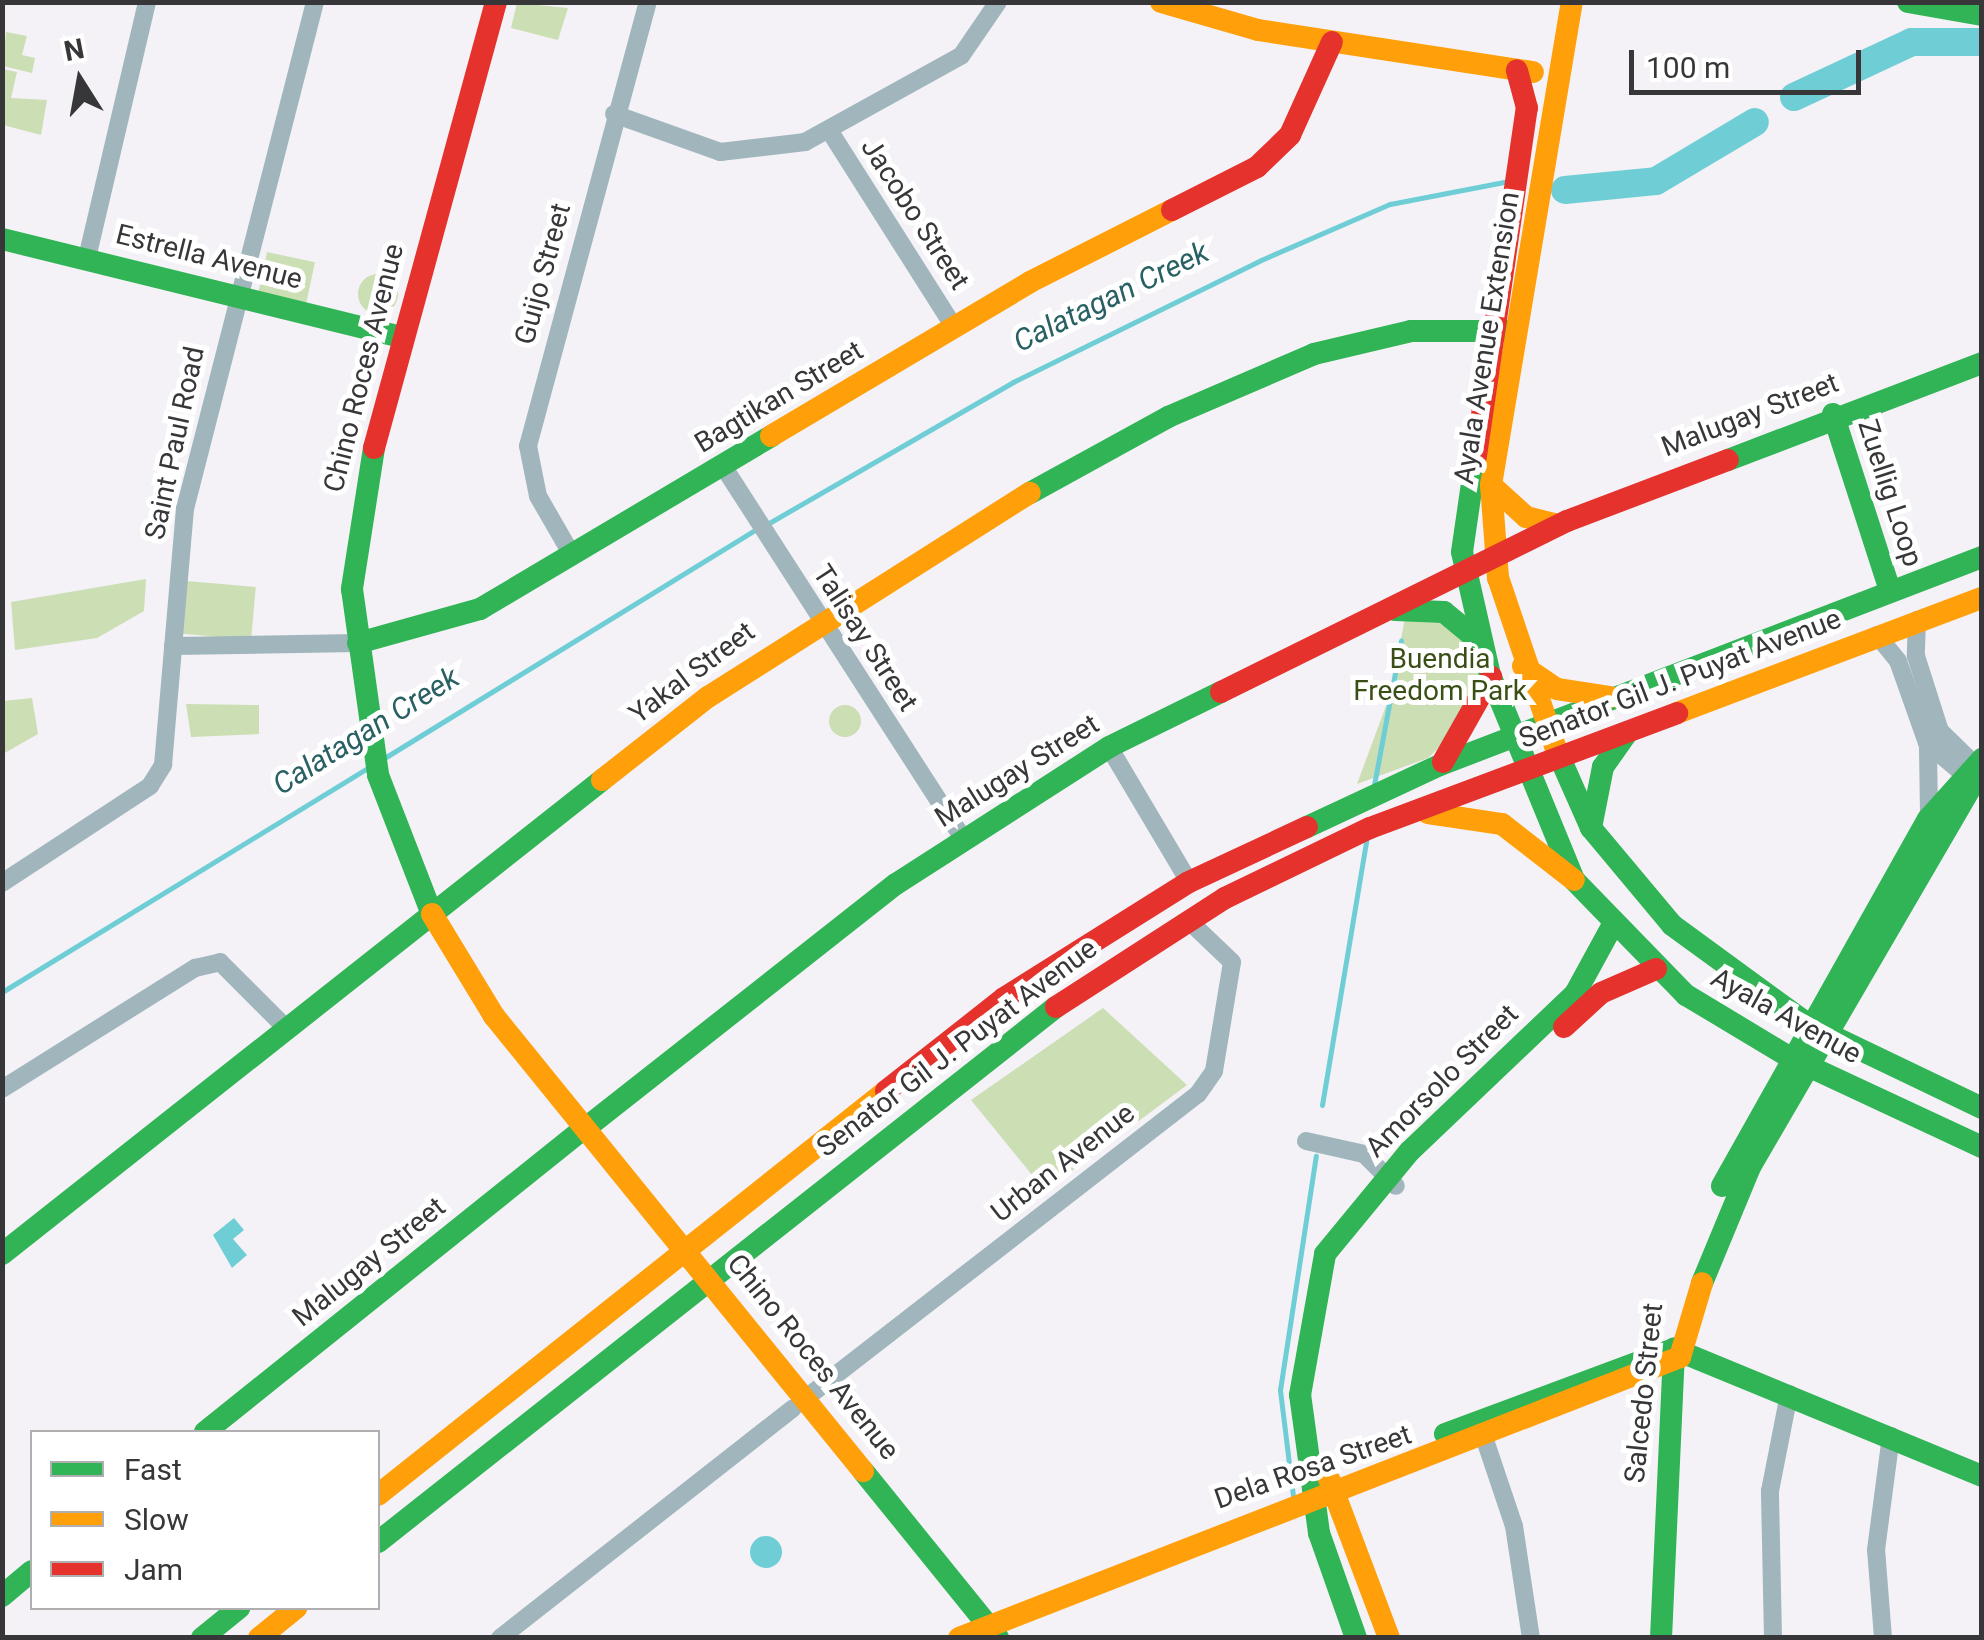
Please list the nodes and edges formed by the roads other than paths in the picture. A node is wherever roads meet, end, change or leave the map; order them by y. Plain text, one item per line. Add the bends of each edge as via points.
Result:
1 (147, 2) edge
2 (316, 2) edge
3 (496, 2) edge
4 (648, 2) edge
5 (998, 2) edge
6 (1161, 2) edge
7 (1572, 2) edge
8 (1908, 2) edge
9 (1982, 15) edge
10 (1332, 42) junction
11 (1517, 70) junction
12 (1558, 76) junction
13 (1528, 108) junction
14 (614, 114) junction
15 (829, 130) junction
16 (2, 239) edge
17 (87, 258) junction
18 (235, 294) junction
19 (954, 327) junction
20 (1489, 330) junction
21 (1515, 331) junction
22 (400, 337) junction
23 (1982, 363) edge
24 (1833, 414) junction
25 (723, 466) junction
26 (1492, 485) junction
27 (1549, 530) junction
28 (572, 555) junction
29 (1494, 557) junction
30 (1982, 557) edge
31 (1464, 572) junction
32 (1890, 590) junction
33 (1982, 598) edge
34 (1504, 605) junction
35 (1384, 611) junction
36 (818, 619) junction
37 (1917, 620) junction
38 (1877, 634) junction
39 (358, 643) junction
40 (1482, 645) junction
41 (173, 646) junction
42 (1522, 666) junction
43 (1490, 677) junction
44 (1616, 697) junction
45 (1543, 724) junction
46 (1628, 732) junction
47 (1512, 737) junction
48 (1927, 743) junction
49 (1109, 747) junction
50 (1558, 758) junction
51 (1440, 765) junction
52 (1975, 771) edge
53 (1524, 772) junction
54 (1406, 815) junction
55 (1928, 820) junction
56 (1591, 828) junction
57 (963, 838) junction
58 (1574, 880) junction
59 (1189, 882) junction
60 (2, 883) edge
61 (432, 912) junction
62 (1190, 921) junction
63 (1612, 926) junction
64 (1656, 969) junction
65 (286, 1028) junction
66 (1818, 1029) junction
67 (1799, 1062) junction
68 (2, 1088) edge
69 (1982, 1108) edge
70 (580, 1127) junction
71 (1306, 1140) dead end
72 (1982, 1147) edge
73 (1410, 1152) junction
74 (1364, 1154) junction
75 (1392, 1181) junction
76 (679, 1252) junction
77 (2, 1254) edge
78 (702, 1280) junction
79 (1678, 1354) junction
80 (1789, 1394) junction
81 (800, 1403) junction
82 (207, 1430) edge
83 (1891, 1436) junction
84 (1484, 1437) junction
85 (1982, 1476) edge
86 (1319, 1484) junction
87 (380, 1494) edge
88 (380, 1540) edge
89 (30, 1574) edge
90 (2, 1596) edge
91 (237, 1610) edge
92 (294, 1610) edge
93 (981, 1633) edge
94 (267, 1635) edge
95 (202, 1638) edge
96 (500, 1638) edge
97 (1356, 1638) edge
98 (1389, 1638) edge
99 (1532, 1638) edge
100 (1662, 1638) edge
101 (1773, 1638) edge
102 (1882, 1638) edge

1 - 17 street
2 - 18 street, Saint Paul Road
3 - 22 street, Chino Roces Avenue
4 - 14 street, Guijo Street
5 - 15 street via 961,56
6 - 10 street
7 - 12 street, Ayala Avenue Extension
8 - 9 street
10 - 11 street
10 - 19 street, Bagtikan Street via 1315,92 1275,154
11 - 12 street
11 - 13 street, Ayala Avenue Extension
12 - 13 street
12 - 21 street, Ayala Avenue Extension
13 - 20 street, Ayala Avenue Extension
14 - 15 street via 720,152 776,150
14 - 28 street, Guijo Street via 528,446 538,496
15 - 19 street, Jacobo Street
16 - 17 street, Estrella Avenue
17 - 18 street, Estrella Avenue
18 - 22 street, Estrella Avenue
18 - 41 street, Saint Paul Road via 185,509
19 - 25 street, Bagtikan Street
20 - 21 street, Yakal Street
20 - 31 street, Ayala Avenue Extension via 1461,520
20 - 36 street, Yakal Street via 1377,337 1220,391
21 - 26 street, Ayala Avenue Extension
22 - 39 street, Chino Roces Avenue via 358,504
23 - 24 street, Malugay Street
24 - 27 street, Malugay Street
24 - 32 street, Zuellig Loop
25 - 28 street, Bagtikan Street
25 - 36 street, Talisay Street
26 - 27 street
26 - 29 street, Ayala Avenue Extension
27 - 29 street, Malugay Street
27 - 34 street
28 - 39 street, Bagtikan Street via 452,623
29 - 31 street, Malugay Street
29 - 34 street, Ayala Avenue Extension
30 - 32 street, Senator Gil J. Puyat Avenue
31 - 35 street, Malugay Street
31 - 40 street, Ayala Avenue Extension
32 - 44 street, Senator Gil J. Puyat Avenue
33 - 37 street, Senator Gil J. Puyat Avenue
34 - 42 street, Ayala Avenue Extension
35 - 40 street via 1444,612
35 - 49 street, Malugay Street
36 - 57 street, Talisay Street
36 - 61 street, Yakal Street
37 - 38 street, Senator Gil J. Puyat Avenue
37 - 52 street via 1916,656 1940,731
38 - 46 street, Senator Gil J. Puyat Avenue
38 - 48 street via 1898,661
39 - 41 street, Bagtikan Street
39 - 61 street, Chino Roces Avenue via 378,775
40 - 43 street, Ayala Avenue Extension
41 - 60 street, Saint Paul Road via 171,730 150,786
42 - 44 street via 1557,690
42 - 45 street, Ayala Avenue Extension
43 - 47 street, Ayala Avenue Extension
43 - 51 street via 1474,721
44 - 45 street, Senator Gil J. Puyat Avenue
45 - 47 street, Senator Gil J. Puyat Avenue
45 - 50 street, Ayala Avenue
46 - 50 street, Senator Gil J. Puyat Avenue
46 - 56 street via 1603,767
47 - 51 street, Senator Gil J. Puyat Avenue
47 - 53 street, Ayala Avenue
48 - 52 street
48 - 55 street via 1934,782
49 - 57 street, Malugay Street
49 - 59 street
50 - 53 street, Senator Gil J. Puyat Avenue
50 - 56 street, Ayala Avenue
51 - 59 street, Senator Gil J. Puyat Avenue
52 - 55 street
52 - 66 street
53 - 54 street, Senator Gil J. Puyat Avenue
53 - 58 street, Ayala Avenue
54 - 58 street via 1502,824
54 - 62 street, Senator Gil J. Puyat Avenue via 1293,860
55 - 66 street
56 - 66 street, Ayala Avenue via 1672,925
57 - 70 street, Malugay Street
58 - 63 street, Ayala Avenue
59 - 76 street, Senator Gil J. Puyat Avenue via 1004,998
61 - 65 street, Yakal Street
61 - 70 street, Chino Roces Avenue via 494,1016
62 - 78 street, Senator Gil J. Puyat Avenue via 1031,1023
62 - 81 street, Urban Avenue via 1232,962 1214,1071 1198,1094
63 - 64 street, Ayala Avenue
63 - 73 street, Amorsolo Street via 1575,994
64 - 67 street, Ayala Avenue
64 - 75 street, Amorsolo Street via 1602,994
65 - 68 street via 239,971 220,962 195,968
65 - 77 street, Yakal Street
66 - 67 street, Salcedo Street
66 - 69 street, Ayala Avenue
67 - 72 street, Ayala Avenue
67 - 79 street, Salcedo Street via 1716,1198
70 - 76 street, Chino Roces Avenue
70 - 82 street, Malugay Street
71 - 74 street
73 - 74 street
73 - 75 street, Amorsolo Street
74 - 75 street
75 - 86 street, Amorsolo Street via 1318,1282 1300,1396
76 - 78 street, Chino Roces Avenue
76 - 87 street, Senator Gil J. Puyat Avenue
78 - 81 street, Chino Roces Avenue
78 - 88 street, Senator Gil J. Puyat Avenue
79 - 80 street
79 - 84 street, Dela Rosa Street
79 - 86 street, Dela Rosa Street
79 - 100 street, Salcedo Street
80 - 83 street
80 - 101 street via 1770,1491
81 - 93 street, Chino Roces Avenue
81 - 96 street, Urban Avenue
83 - 85 street
83 - 102 street via 1876,1550
84 - 86 street, Dela Rosa Street
84 - 99 street via 1514,1526
86 - 93 street, Dela Rosa Street via 1278,1508
86 - 97 street, Amorsolo Street
86 - 98 street, Amorsolo Street
89 - 90 street
91 - 95 street
92 - 94 street

